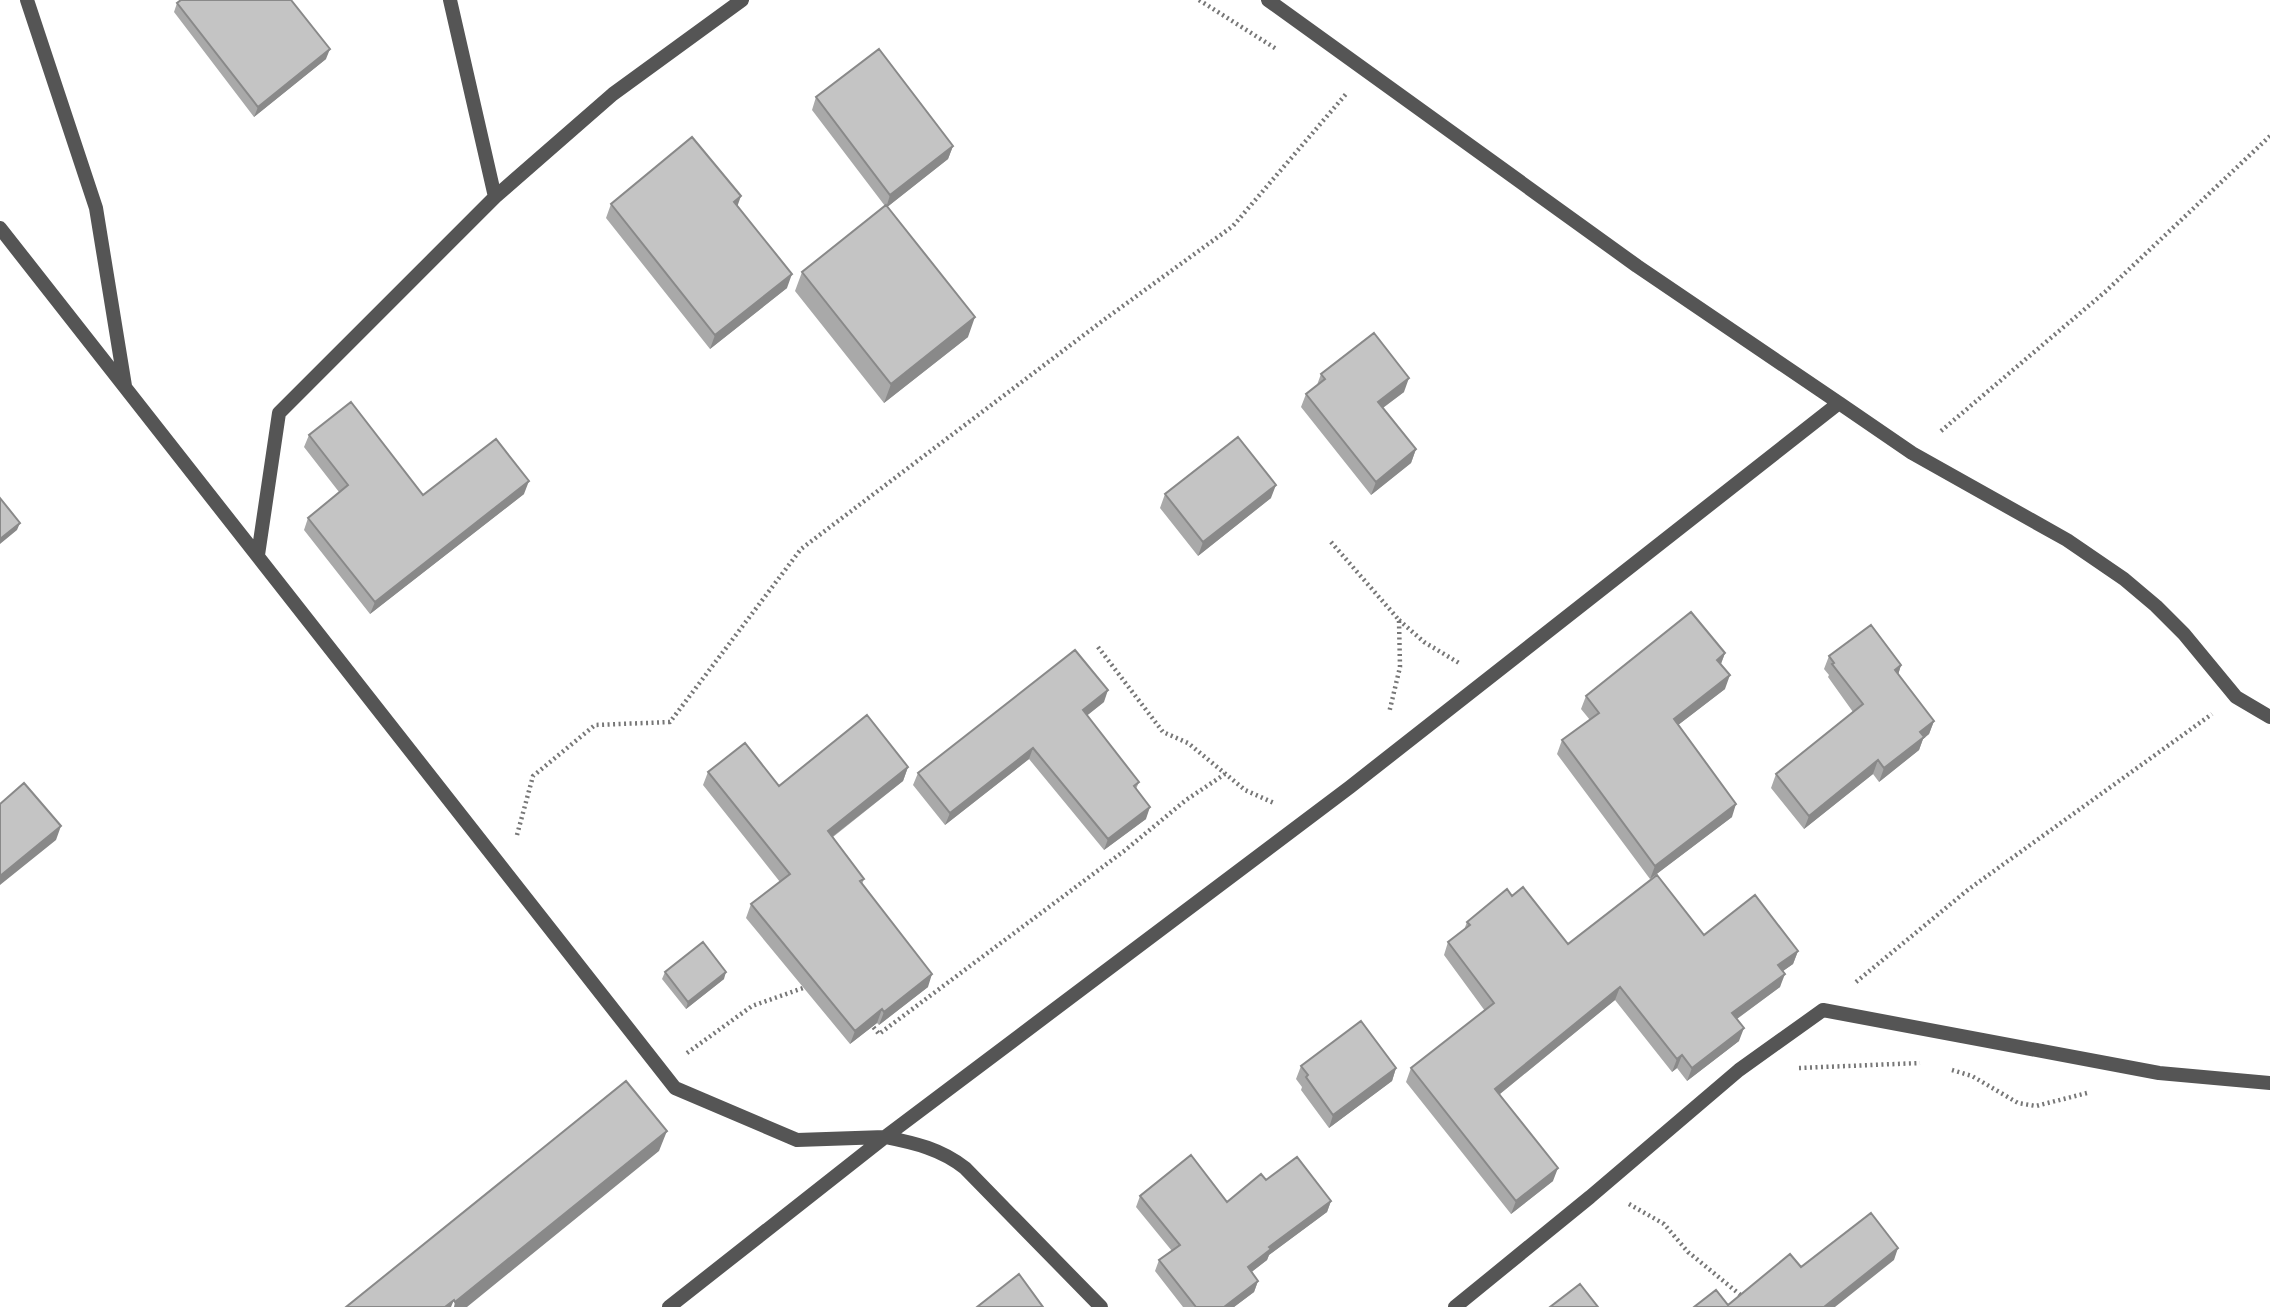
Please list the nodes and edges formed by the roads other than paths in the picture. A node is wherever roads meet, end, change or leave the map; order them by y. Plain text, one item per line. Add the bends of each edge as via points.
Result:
1 (27, 0) edge
2 (450, 0) edge
3 (742, 0) edge
4 (1268, 0) edge
5 (495, 197) junction
6 (0, 228) edge
7 (125, 387) junction
8 (1839, 403) junction
9 (258, 555) junction
10 (2270, 717) edge
11 (2270, 1083) edge
12 (886, 1137) junction
13 (669, 1307) edge
14 (1101, 1307) edge
15 (1455, 1307) edge

1 - 7 street via 96,208
2 - 5 street
3 - 5 street via 614,94
4 - 8 street via 1637,266
5 - 9 street via 279,413
6 - 7 street
7 - 9 street
8 - 10 street via 1912,453 2067,540 2124,579 2183,634 2236,697
8 - 12 street via 1350,787
9 - 12 street via 675,1088 797,1140
11 - 15 street via 2159,1073 1823,1010 1739,1070
12 - 13 street
12 - 14 street via 920,1144 965,1168

